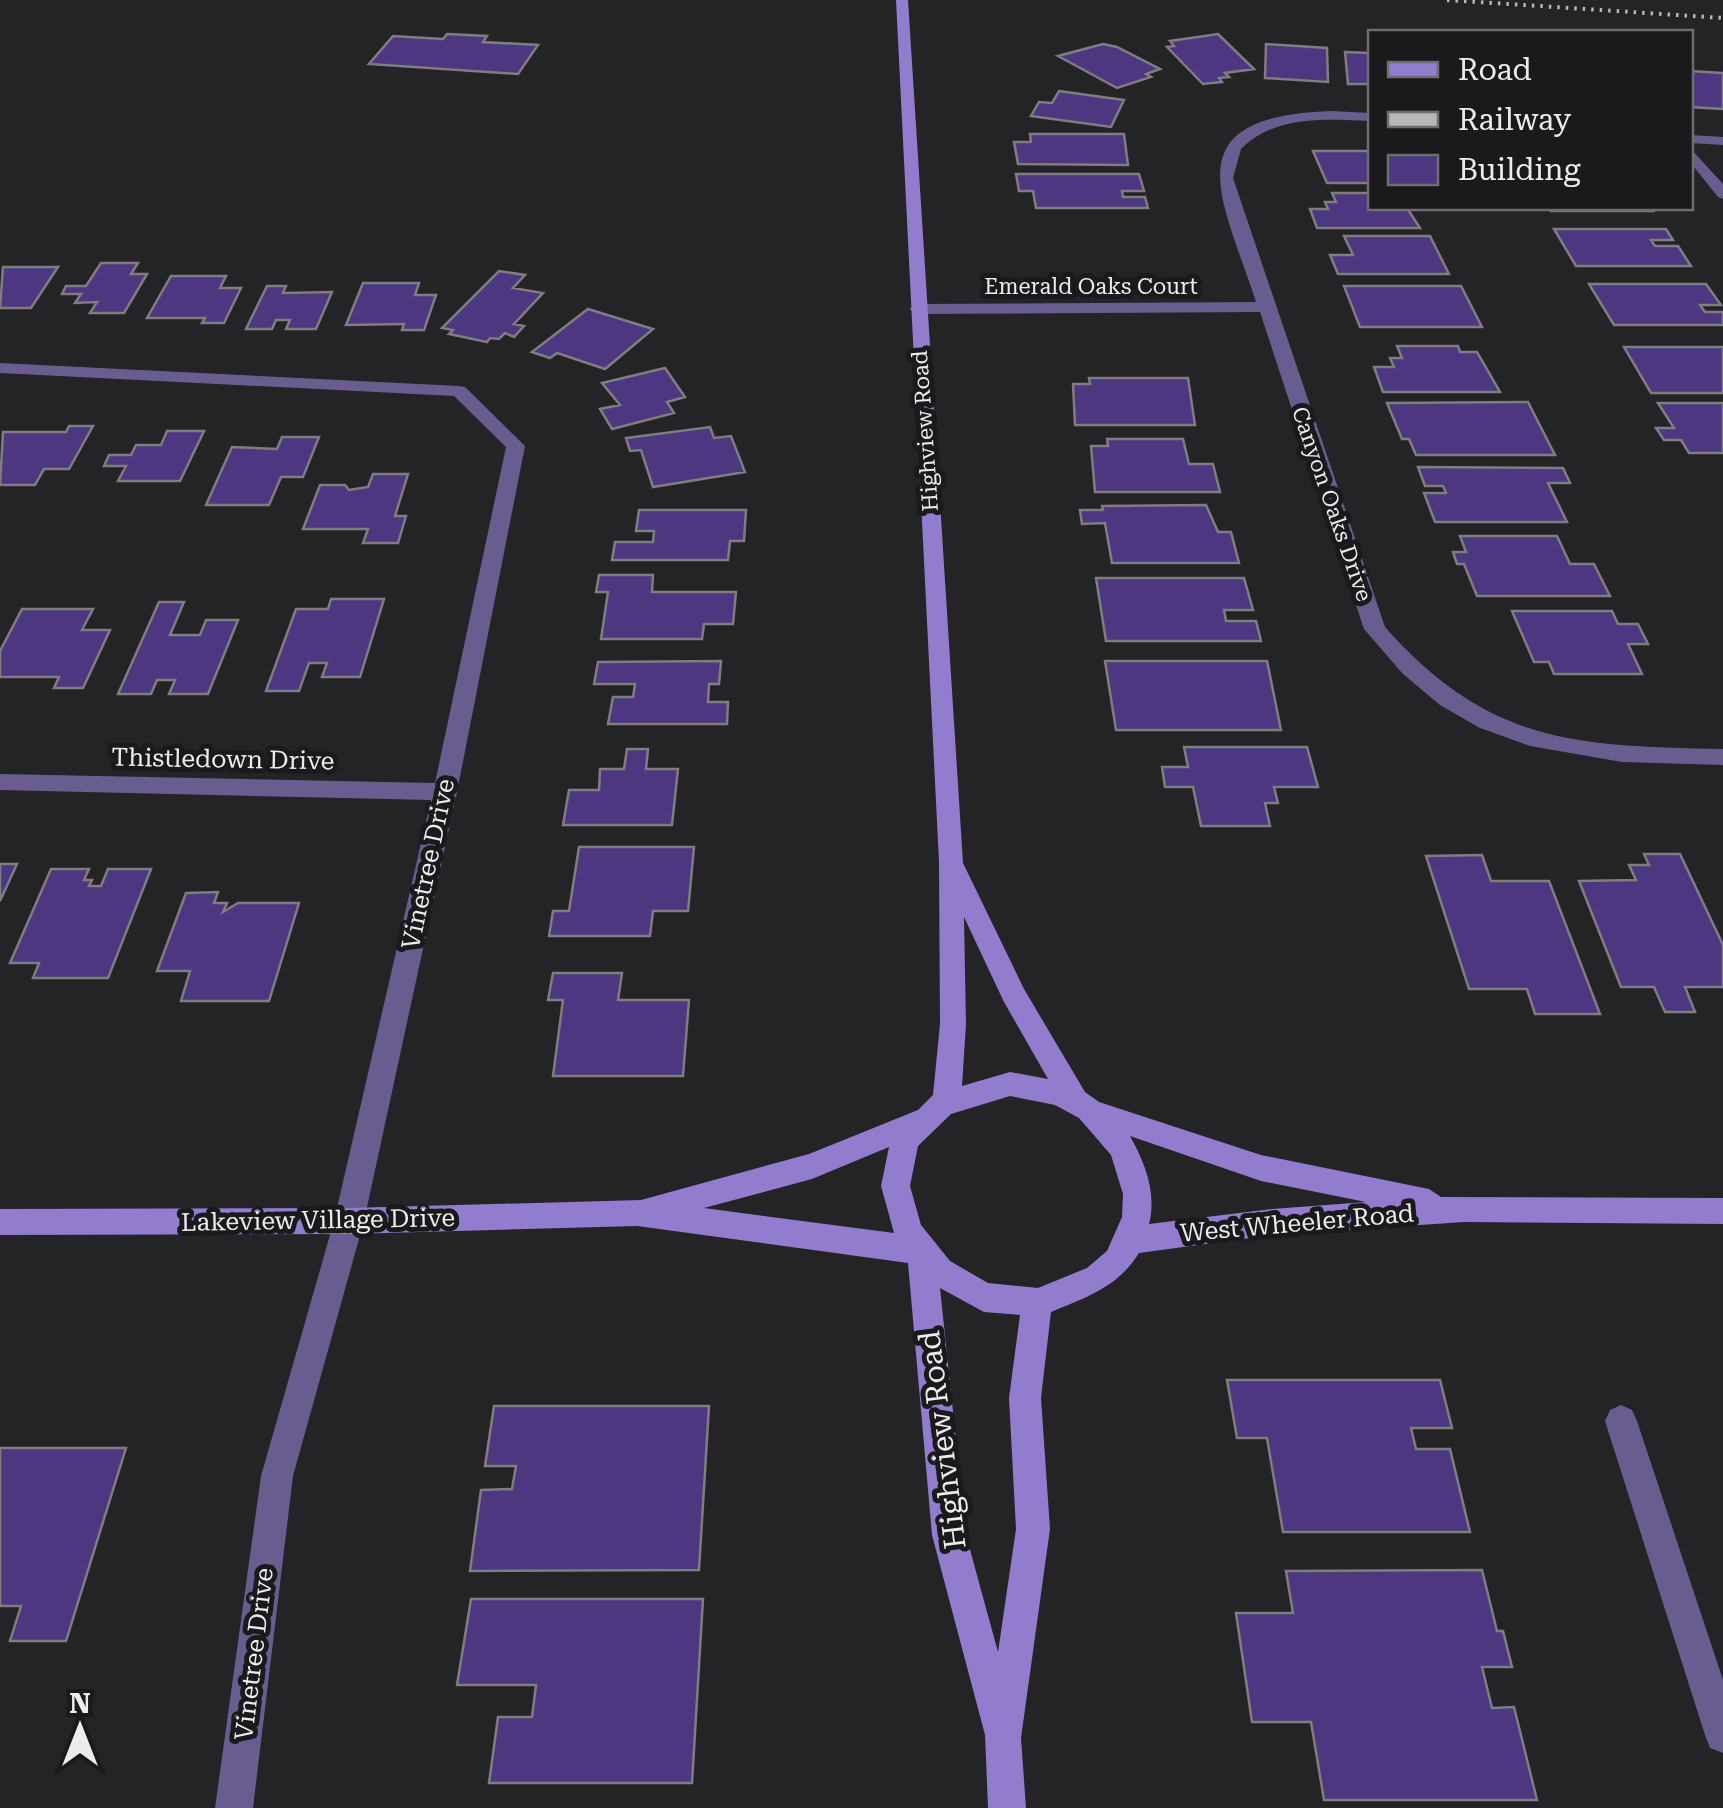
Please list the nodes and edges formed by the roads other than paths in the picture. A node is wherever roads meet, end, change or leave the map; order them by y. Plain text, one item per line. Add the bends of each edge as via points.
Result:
1 (902, 0) edge
2 (1368, 116) edge
3 (1693, 139) edge
4 (1723, 141) edge
5 (1693, 156) edge
6 (1723, 194) edge
7 (1266, 308) junction
8 (917, 309) junction
9 (0, 368) edge
10 (1723, 756) edge
11 (0, 782) edge
12 (445, 792) junction
13 (951, 862) junction
14 (947, 1100) junction
15 (1083, 1106) junction
16 (920, 1121) junction
17 (1464, 1208) junction
18 (1723, 1211) edge
19 (636, 1213) junction
20 (349, 1221) junction
21 (0, 1222) edge
22 (1131, 1240) junction
23 (919, 1253) junction
24 (1037, 1302) junction
25 (1621, 1421) dead end
26 (1723, 1734) edge
27 (1003, 1738) junction
28 (234, 1808) edge
29 (1007, 1808) edge

1 - 8 street, Highview Road
2 - 7 street, Canyon Oaks Drive via 1281,121 1246,135 1234,149 1226,166 1227,190
3 - 4 street
5 - 6 street
7 - 8 street, Emerald Oaks Court
7 - 10 street, Canyon Oaks Drive via 1375,629 1401,664 1472,715 1556,745 1628,756
8 - 13 street, Highview Road
9 - 12 street, Vinetree Drive via 458,391 487,418 516,446
11 - 12 street, Thistledown Drive
12 - 20 street, Vinetree Drive
13 - 14 street, Highview Road
13 - 15 street, Highview Road via 1013,994
14 - 15 street via 1010,1084 1043,1088
14 - 16 street
15 - 17 street, West Wheeler Road via 1261,1168
15 - 22 street via 1118,1138 1135,1170 1140,1205
16 - 19 street, Lakeview Village Drive via 812,1166
16 - 23 street via 902,1150 895,1182 898,1218
17 - 18 street, West Wheeler Road
17 - 22 street, West Wheeler Road
19 - 20 street, Lakeview Village Drive
19 - 23 street, Lakeview Village Drive
20 - 21 street, Lakeview Village Drive
20 - 28 street, Vinetree Drive via 277,1476
22 - 24 street via 1109,1270 1077,1292
23 - 24 street via 953,1282 994,1299
23 - 27 street, Highview Road via 950,1535
24 - 27 street, Highview Road via 1026,1398 1034,1530
25 - 26 street
27 - 29 street, Highview Road

